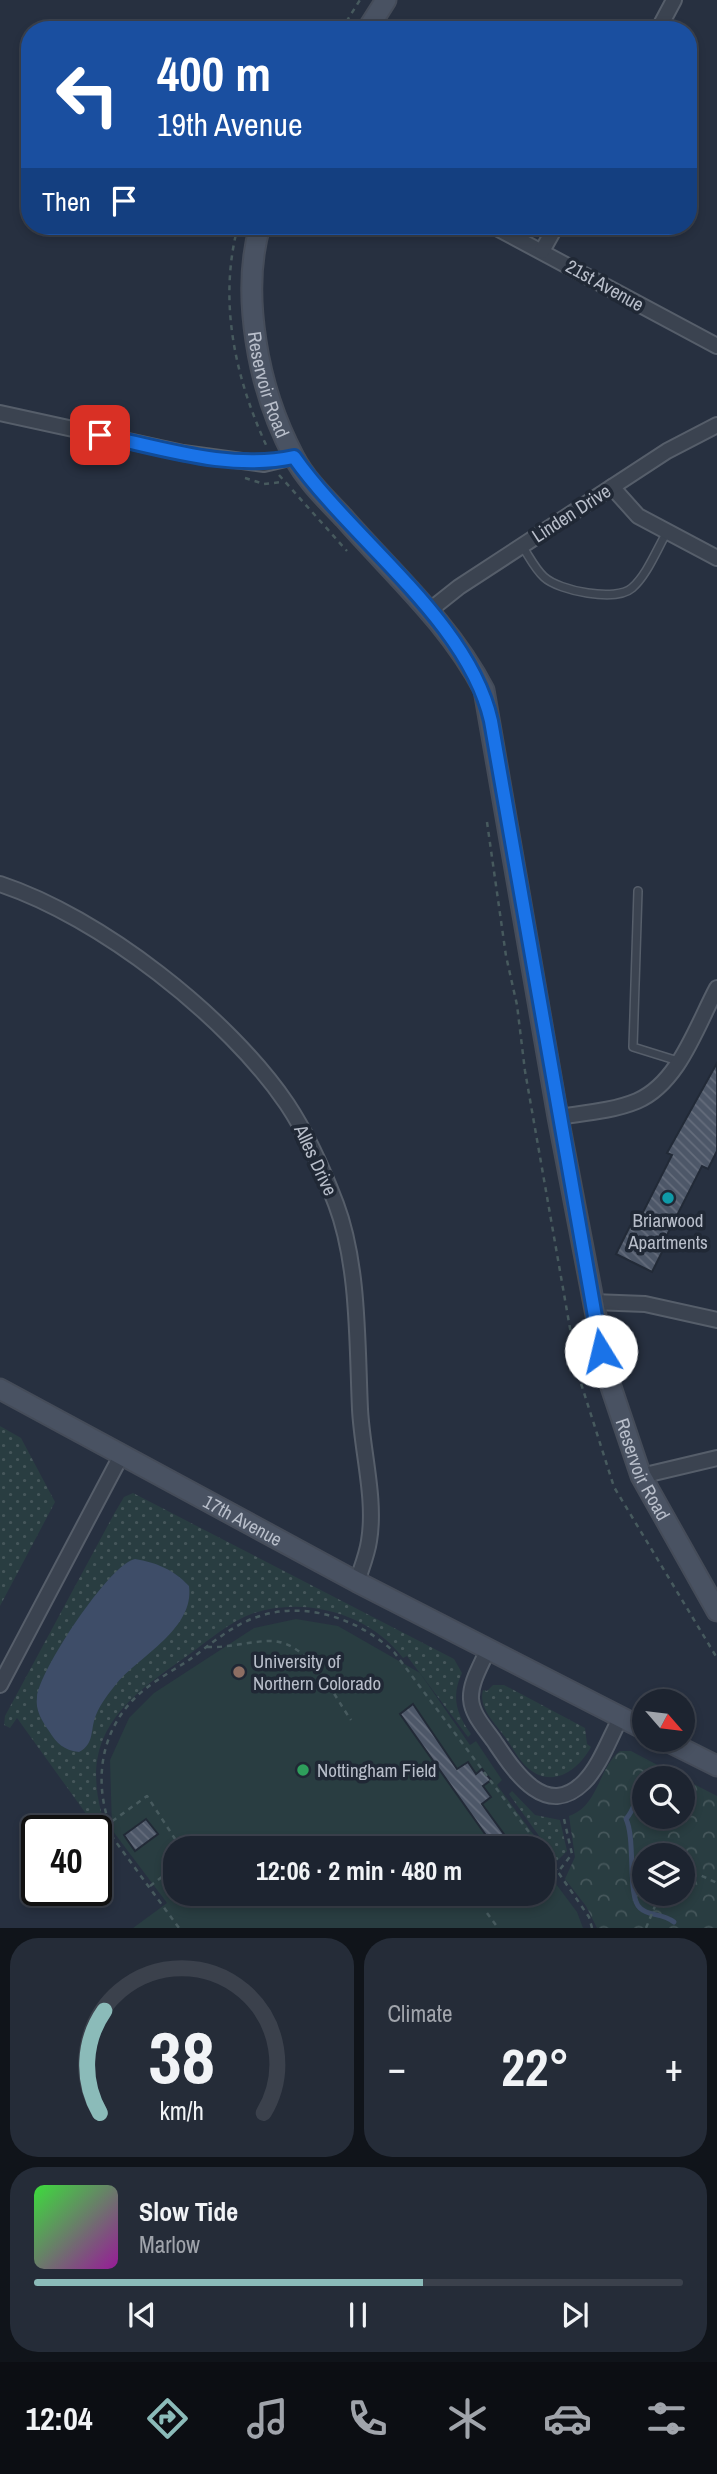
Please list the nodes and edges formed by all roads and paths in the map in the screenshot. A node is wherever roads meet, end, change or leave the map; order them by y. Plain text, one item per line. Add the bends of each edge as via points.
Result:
1 (360, 0) edge
2 (386, 0) edge
3 (674, 0) edge
4 (347, 21) edge
5 (373, 21) edge
6 (663, 21) edge
7 (237, 235) edge
8 (258, 235) edge
9 (511, 235) edge
10 (551, 235) edge
11 (542, 251) junction
12 (717, 346) edge
13 (0, 413) edge
14 (717, 425) edge
15 (294, 457) junction
16 (274, 462) junction
17 (234, 474) dead end
18 (282, 482) junction
19 (612, 487) junction
20 (667, 531) junction
21 (522, 545) junction
22 (354, 558) dead end
23 (717, 558) edge
24 (430, 610) junction
25 (487, 820) dead end
26 (0, 884) edge
27 (638, 891) dead end
28 (717, 988) edge
29 (678, 1061) junction
30 (558, 1117) junction
31 (593, 1302) junction
32 (717, 1320) edge
33 (0, 1389) edge
34 (122, 1454) junction
35 (717, 1458) edge
36 (641, 1476) junction
37 (357, 1582) junction
38 (717, 1611) edge
39 (207, 1647) junction
40 (488, 1649) junction
41 (717, 1658) edge
42 (0, 1685) edge
43 (621, 1717) junction
44 (351, 1720) dead end
45 (632, 1723) edge
46 (695, 1750) edge
47 (717, 1751) edge
48 (687, 1752) edge
49 (689, 1752) edge
50 (717, 1766) edge
51 (717, 1778) edge
52 (106, 1815) edge
53 (564, 1819) dead end
54 (112, 1822) edge
55 (112, 1836) edge
56 (173, 1836) edge
57 (532, 1836) edge
58 (555, 1868) edge
59 (558, 1872) junction
60 (163, 1876) edge
61 (695, 1876) edge
62 (717, 1883) edge
63 (149, 1886) junction
64 (654, 1906) edge
65 (487, 1913) dead end
66 (179, 1928) edge
67 (499, 1928) edge
68 (592, 1928) edge
69 (646, 1928) edge

1 - 4 path
2 - 5 street
3 - 6 street
7 - 16 path via 229,286 234,350 248,407
8 - 15 street, Reservoir Road via 251,311 265,388
9 - 11 street, 21st Avenue
10 - 11 street
11 - 12 street, 21st Avenue
13 - 16 street via 183,453
14 - 19 street, Linden Drive
15 - 16 street
15 - 24 street, Reservoir Road via 313,485
16 - 18 path
17 - 18 path via 264,484
18 - 22 path
19 - 20 street via 638,516
19 - 21 street, Linden Drive
20 - 21 lane via 634,587 621,595 553,584 542,576
20 - 23 street
21 - 24 street, Linden Drive
24 - 30 street, Reservoir Road via 484,690
25 - 41 path via 578,1374 614,1487
26 - 37 street, Alles Drive via 76,917 209,1017 265,1075 305,1134 337,1205 356,1319 369,1540
27 - 29 lane via 633,1047
28 - 29 street
29 - 30 street via 665,1081 640,1100
30 - 31 street, Reservoir Road
31 - 32 street via 645,1304
31 - 36 street, Reservoir Road via 608,1378
33 - 34 street, 17th Avenue
34 - 37 street, 17th Avenue
34 - 42 street
35 - 36 street
36 - 38 street, Reservoir Road
37 - 40 street, 17th Avenue
39 - 44 path via 271,1640 295,1649 306,1657
39 - 52 path via 124,1709 102,1763 101,1799
39 - 57 path via 257,1616 295,1611 338,1618 380,1639 410,1669
40 - 43 street, 17th Avenue
40 - 43 street via 472,1687 471,1702 522,1782 534,1790 558,1795 584,1782
43 - 45 street, 17th Avenue
46 - 47 street
48 - 51 street
49 - 50 street
53 - 59 path via 572,1854
54 - 56 path via 147,1796
55 - 63 path
58 - 59 path
59 - 68 path
60 - 63 path
61 - 62 path
63 - 66 path
64 - 69 path
65 - 67 path

